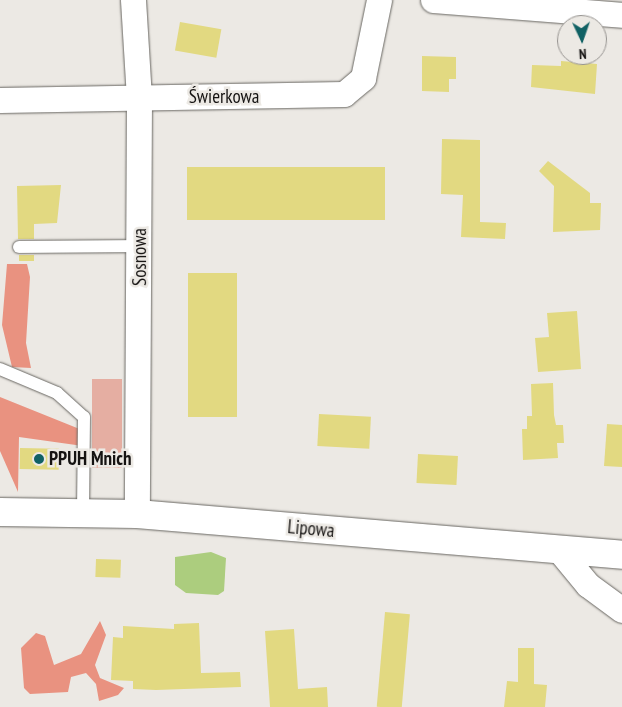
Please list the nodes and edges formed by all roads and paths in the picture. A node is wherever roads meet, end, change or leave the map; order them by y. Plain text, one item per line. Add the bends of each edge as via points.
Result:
1 (133, 0) edge
2 (379, 0) edge
3 (433, 0) edge
4 (622, 15) edge
5 (0, 100) edge
6 (139, 100) junction
7 (140, 246) junction
8 (19, 247) dead end
9 (0, 369) edge
10 (0, 512) edge
11 (83, 513) junction
12 (137, 514) junction
13 (559, 550) junction
14 (622, 555) edge
15 (622, 610) edge

1 - 6 street, Sosnowa
2 - 6 street, Świerkowa via 363,78 344,94
3 - 4 street
5 - 6 street, Świerkowa
6 - 7 street, Sosnowa
7 - 8 lane
7 - 12 street, Sosnowa
9 - 11 lane via 57,393 84,417
10 - 11 street, Lipowa
11 - 12 street, Lipowa
12 - 13 street, Lipowa
13 - 14 street, Lipowa
13 - 15 street via 588,585

